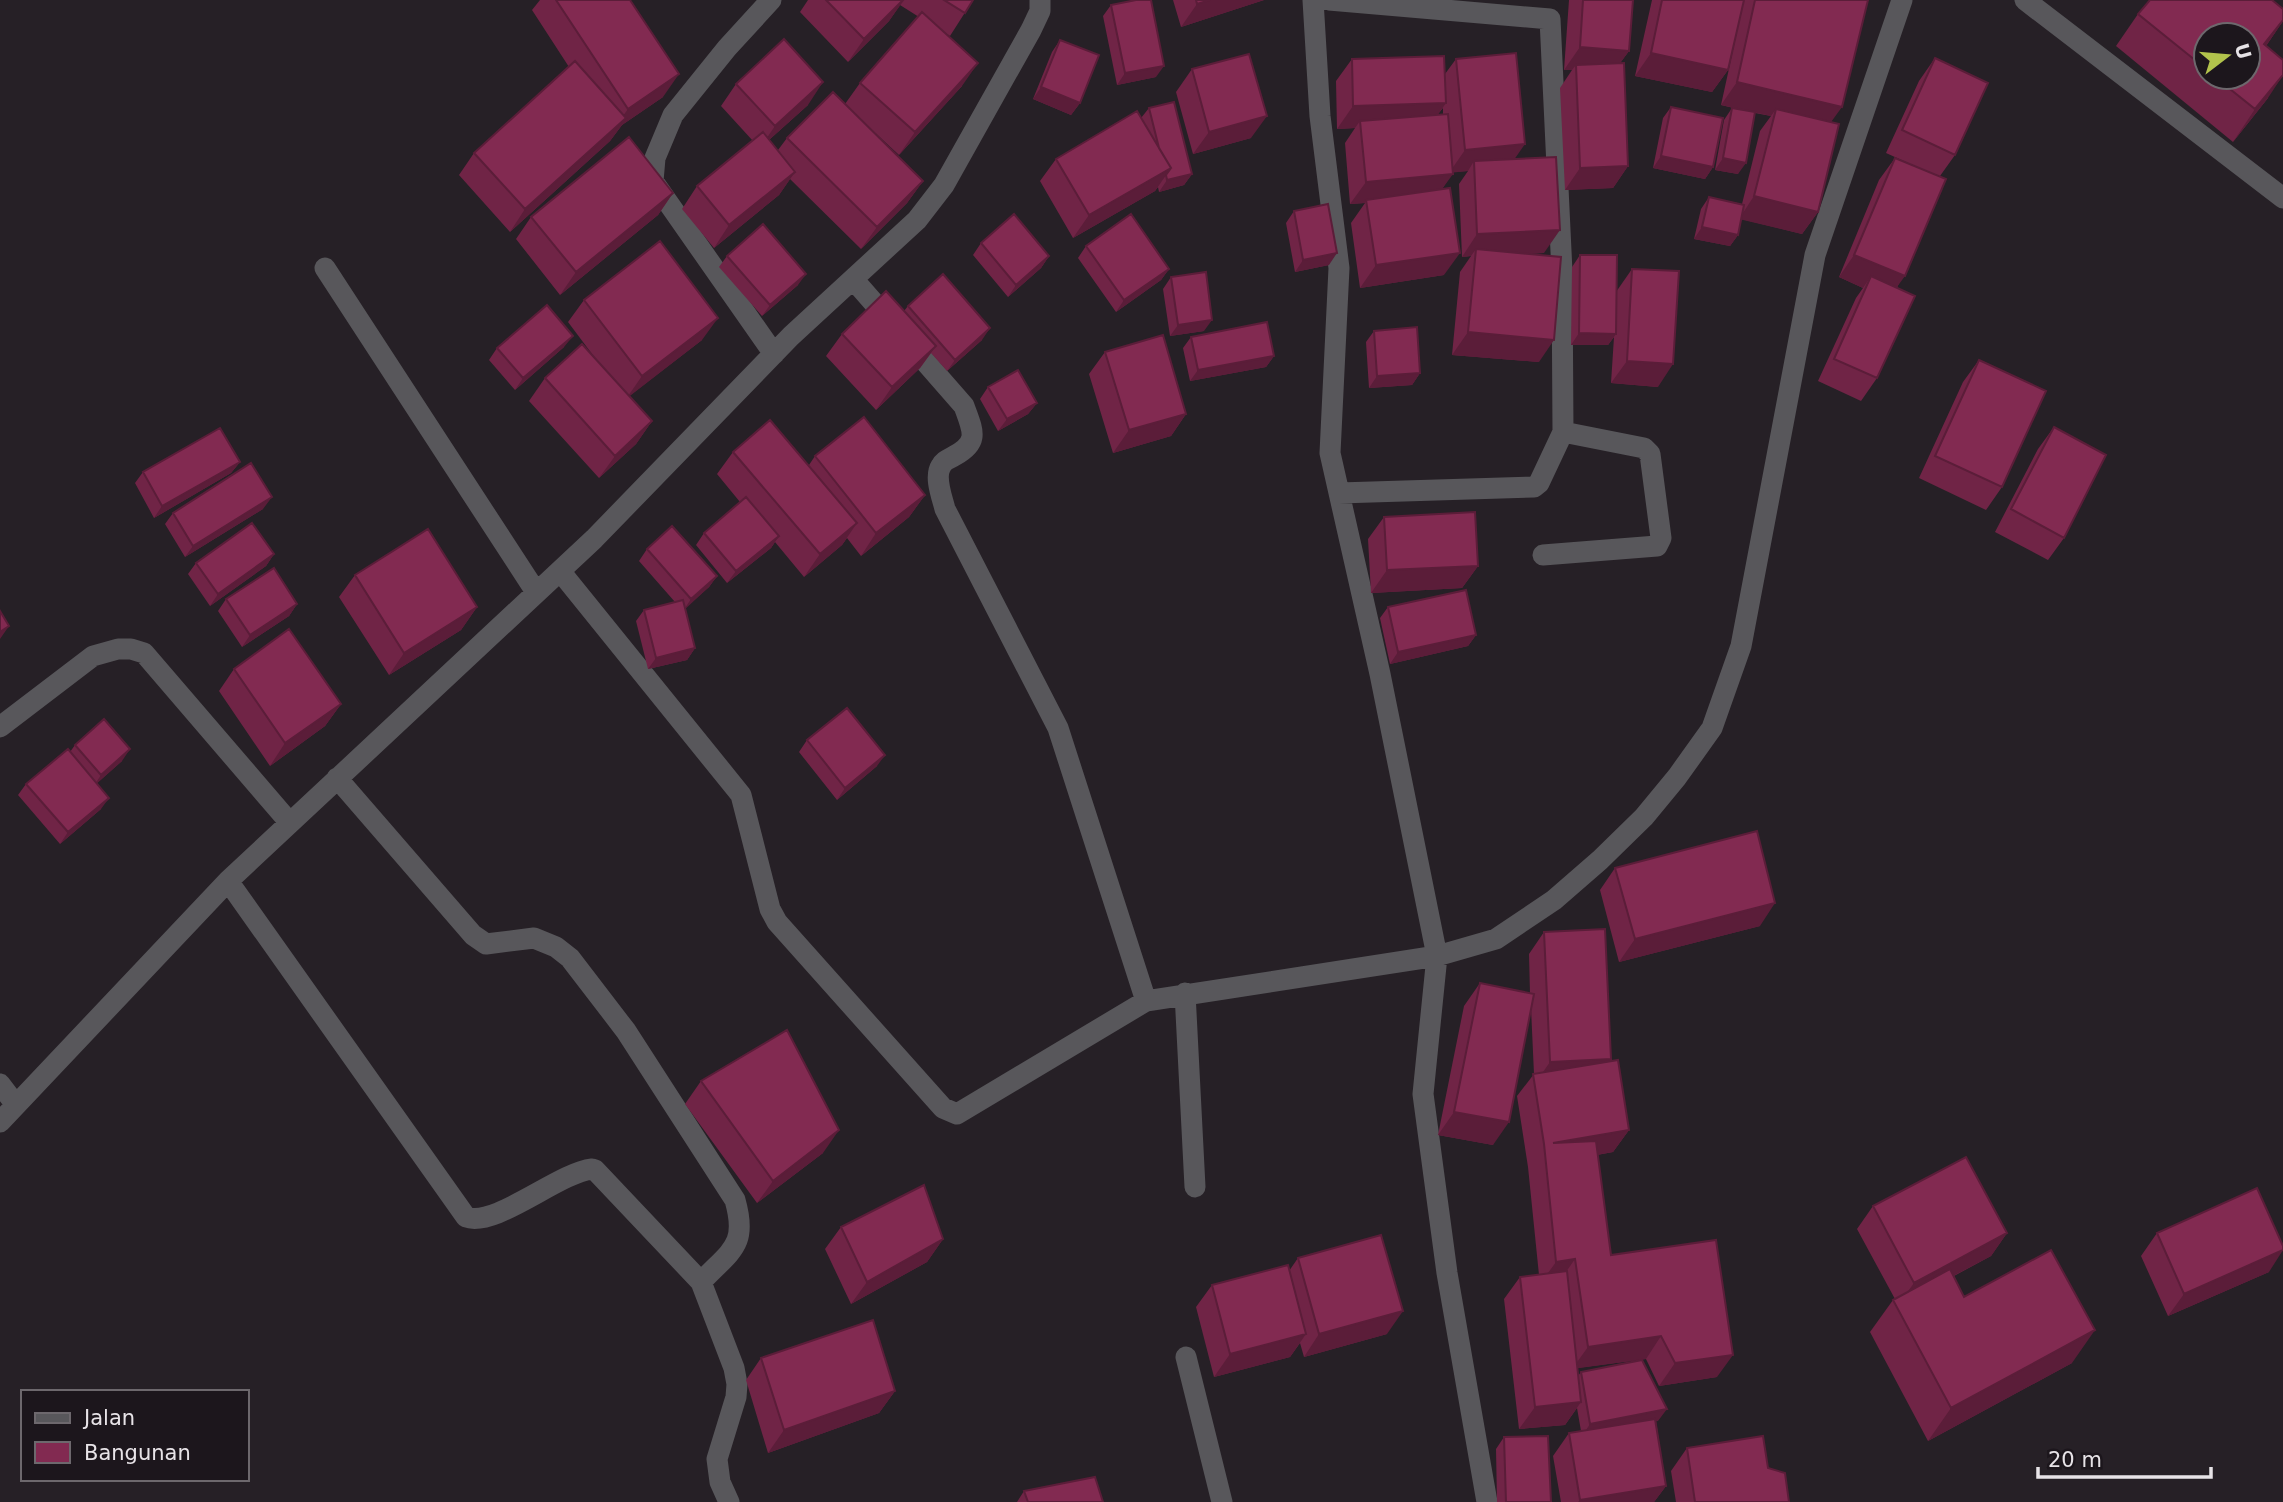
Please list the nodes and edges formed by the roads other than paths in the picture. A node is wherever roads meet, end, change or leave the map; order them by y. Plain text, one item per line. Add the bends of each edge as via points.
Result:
1 (771, 0) edge
2 (1040, 0) edge
3 (1313, 0) edge
4 (1329, 0) edge
5 (1902, 0) edge
6 (2025, 0) edge
7 (1550, 9) edge
8 (2283, 198) edge
9 (325, 268) dead end
10 (853, 279) junction
11 (774, 354) junction
12 (1563, 432) junction
13 (1339, 493) junction
14 (1543, 555) dead end
15 (560, 571) junction
16 (537, 592) junction
17 (0, 727) edge
18 (337, 778) junction
19 (290, 824) junction
20 (228, 881) junction
21 (1437, 956) junction
22 (1185, 993) junction
23 (1146, 1000) junction
24 (0, 1084) edge
25 (16, 1105) junction
26 (0, 1122) edge
27 (1195, 1187) dead end
28 (701, 1282) junction
29 (1186, 1357) dead end
30 (729, 1502) edge
31 (1222, 1502) edge
32 (1487, 1502) edge

1 - 11 street via 673,115 652,169 653,181
2 - 10 street via 1031,30 944,185 917,220
3 - 13 street via 1320,116 1339,268 1330,453
4 - 7 street
5 - 21 street via 1815,256 1741,646 1712,728 1644,817 1554,900 1496,939
6 - 8 street
7 - 12 street via 1562,272
9 - 16 street
10 - 11 street
10 - 23 street via 964,406 972,442 939,469 945,509 1058,728
11 - 15 street
12 - 13 street via 1543,478 1534,487
12 - 14 street via 1647,450 1661,538 1657,546
13 - 21 street
15 - 16 street
15 - 23 street via 741,795 777,922 943,1108 957,1114
16 - 18 street
17 - 19 street via 93,656 118,649 144,653
18 - 19 street
18 - 28 street via 473,935 486,944 534,938 556,947 570,958 625,1031 734,1200 740,1220 738,1241
19 - 20 street
20 - 25 street
20 - 28 street via 466,1217 489,1217 592,1169
21 - 22 street
21 - 32 street via 1423,1094 1447,1273
22 - 23 street
22 - 27 street
24 - 25 street
25 - 26 street
28 - 30 street via 737,1384 718,1459 720,1482
29 - 31 street

